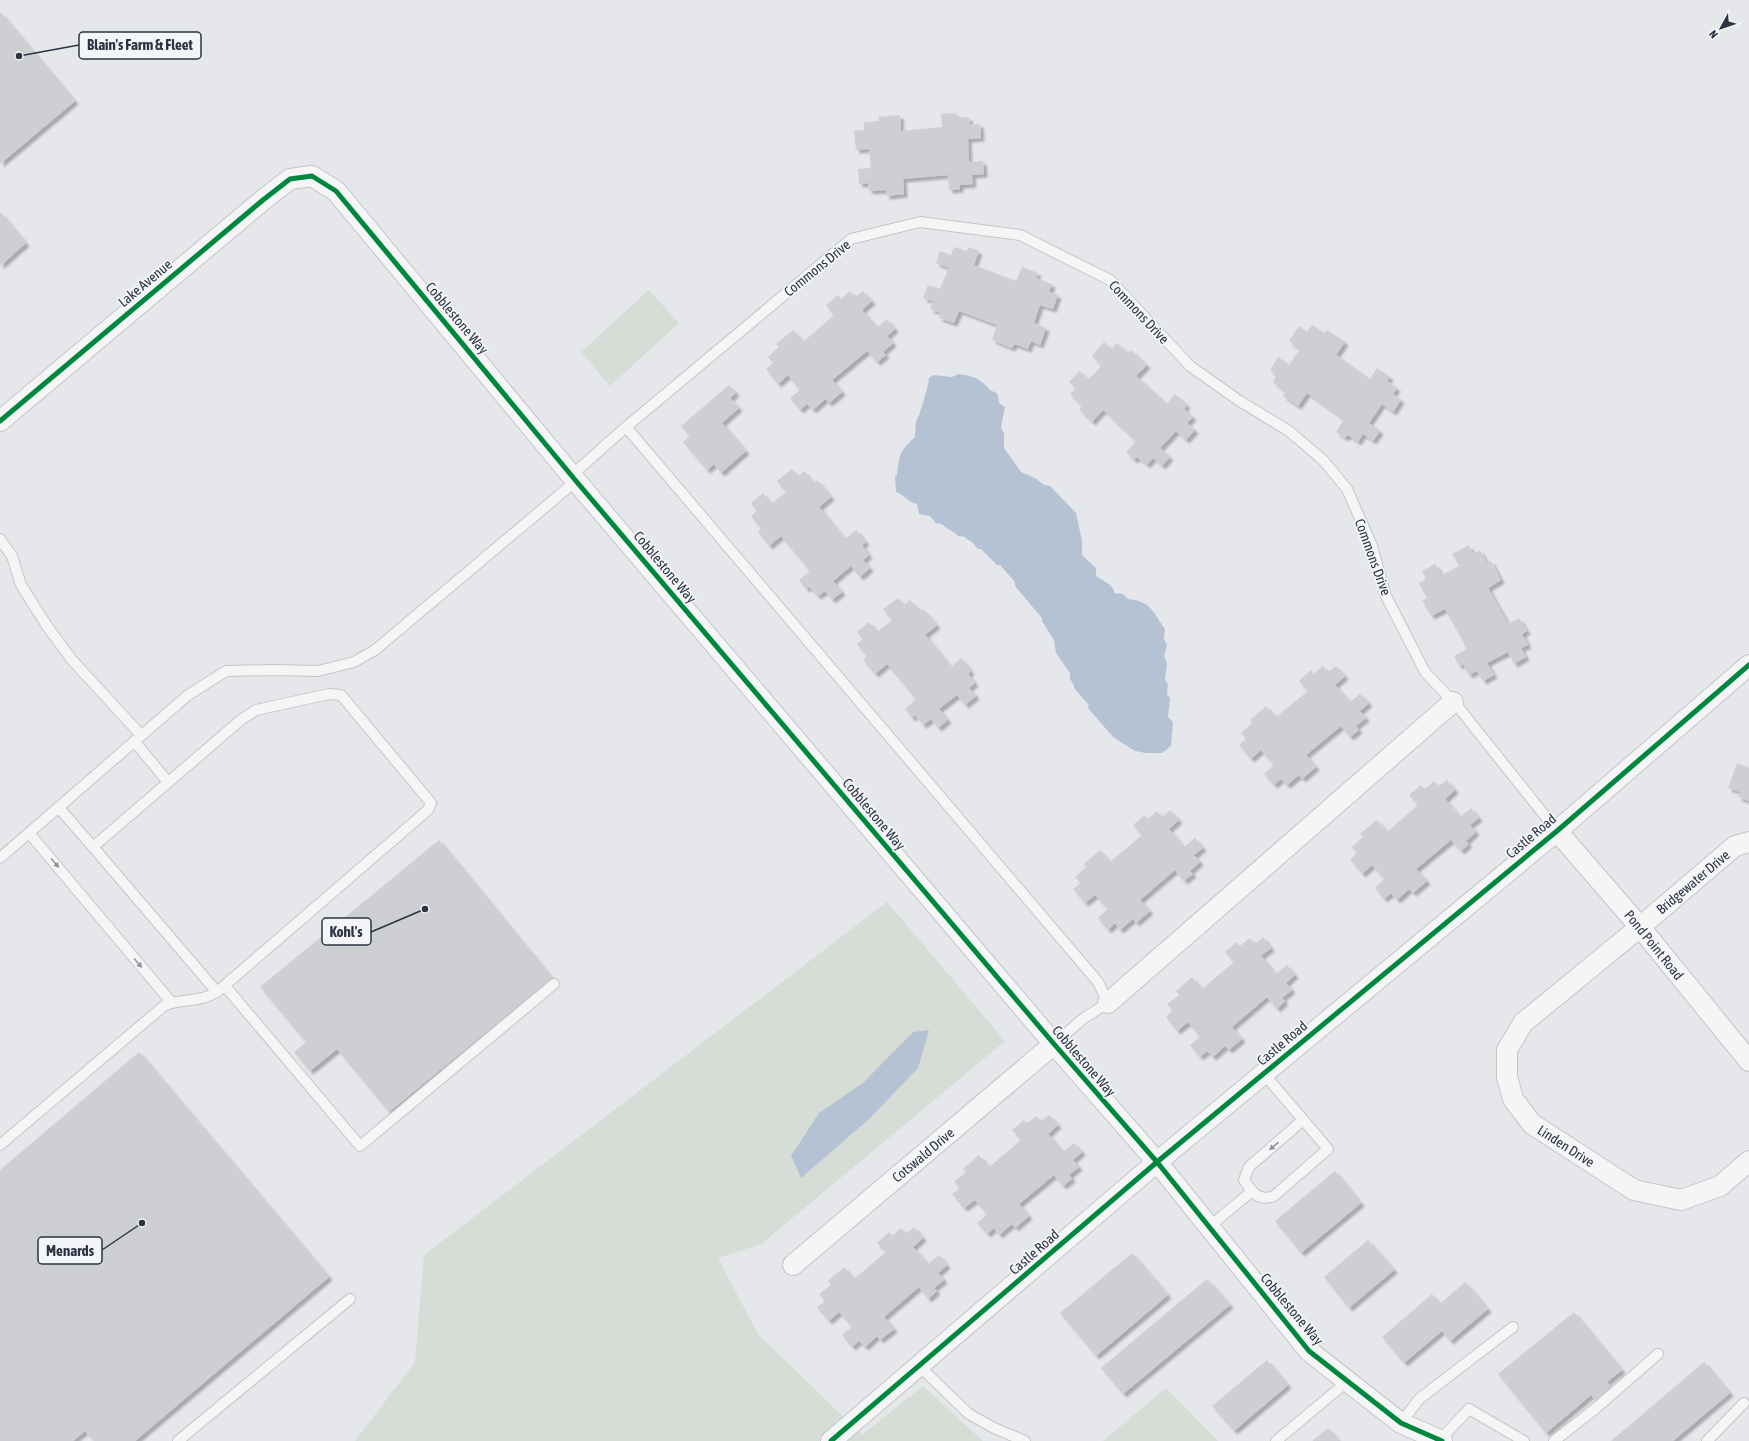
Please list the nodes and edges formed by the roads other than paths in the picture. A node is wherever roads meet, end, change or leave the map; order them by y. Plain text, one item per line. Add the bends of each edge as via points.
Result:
1 (312, 176) joint
2 (0, 421) edge
3 (626, 427) junction
4 (574, 478) junction
5 (0, 539) edge
6 (1749, 665) edge
7 (1453, 702) junction
8 (137, 738) junction
9 (168, 782) junction
10 (60, 808) junction
11 (1557, 831) junction
12 (29, 833) junction
13 (1749, 842) edge
14 (93, 847) junction
15 (0, 858) edge
16 (1640, 927) junction
17 (554, 984) dead end
18 (221, 989) junction
19 (172, 1002) junction
20 (1108, 1003) junction
21 (1054, 1044) junction
22 (1747, 1056) edge
23 (1264, 1074) junction
24 (1303, 1120) junction
25 (0, 1145) edge
26 (1749, 1161) edge
27 (1157, 1162) junction
28 (1252, 1191) junction
29 (1209, 1227) junction
30 (793, 1265) dead end
31 (350, 1299) dead end
32 (1513, 1327) dead end
33 (1658, 1354) dead end
34 (919, 1366) junction
35 (1348, 1381) junction
36 (1744, 1403) dead end
37 (1401, 1423) junction
38 (178, 1441) edge
39 (831, 1441) edge
40 (1025, 1441) edge
41 (1276, 1441) edge
42 (1441, 1441) edge
43 (1524, 1441) edge
44 (1554, 1441) edge
45 (1707, 1441) edge

1 - 2 street, Lake Avenue via 290,179 263,200
1 - 4 street, Cobblestone Way via 336,191
3 - 4 lane, Commons Drive
3 - 7 lane, Commons Drive via 851,238 920,222 1020,235 1110,280 1190,366 1238,400 1289,431 1323,460 1347,489 1372,546 1386,596 1425,672
3 - 20 lane via 1098,982
4 - 8 lane, Commons Drive via 375,650 354,662 318,671 226,671 188,695
4 - 21 street, Cobblestone Way
5 - 8 lane via 12,556 21,585 51,632
6 - 11 street, Castle Road
7 - 11 lane, Commons Drive
7 - 20 street
8 - 9 lane
8 - 10 lane, Commons Drive
9 - 14 lane
9 - 18 lane via 256,710 328,694 341,695 431,803 428,810
10 - 12 lane, Commons Drive
10 - 14 lane
11 - 16 street, Pond Point Road
11 - 23 street, Castle Road
12 - 15 lane, Commons Drive
12 -> 19 lane
13 - 16 street, Bridgewater Drive via 1735,846
14 - 18 lane
16 - 22 street, Pond Point Road
16 - 26 street, Linden Drive via 1522,1023 1508,1050 1507,1077 1514,1099 1532,1124 1634,1190 1652,1195 1681,1200 1720,1186
17 - 18 lane via 360,1146
18 - 19 lane via 207,998
19 - 25 lane via 165,1005
20 - 21 lane, Cobblestone Way via 1084,1018
21 - 27 street, Cobblestone Way
21 - 30 street, Cotswald Drive
23 - 24 lane
23 - 27 street, Castle Road
24 -> 28 lane via 1249,1167 1244,1180
24 - 28 lane via 1328,1149 1274,1196 1266,1199 1257,1197
27 - 29 street, Cobblestone Way
27 - 34 street, Castle Road
28 - 29 lane
29 - 35 street, Cobblestone Way via 1309,1351
31 - 38 lane
32 - 37 lane via 1419,1399
33 - 44 lane
34 - 39 street, Castle Road
34 - 40 lane via 969,1414
35 - 37 street, Cobblestone Way
35 - 41 lane
36 - 45 lane
37 - 42 street, Cobblestone Way
42 - 43 lane via 1469,1409

